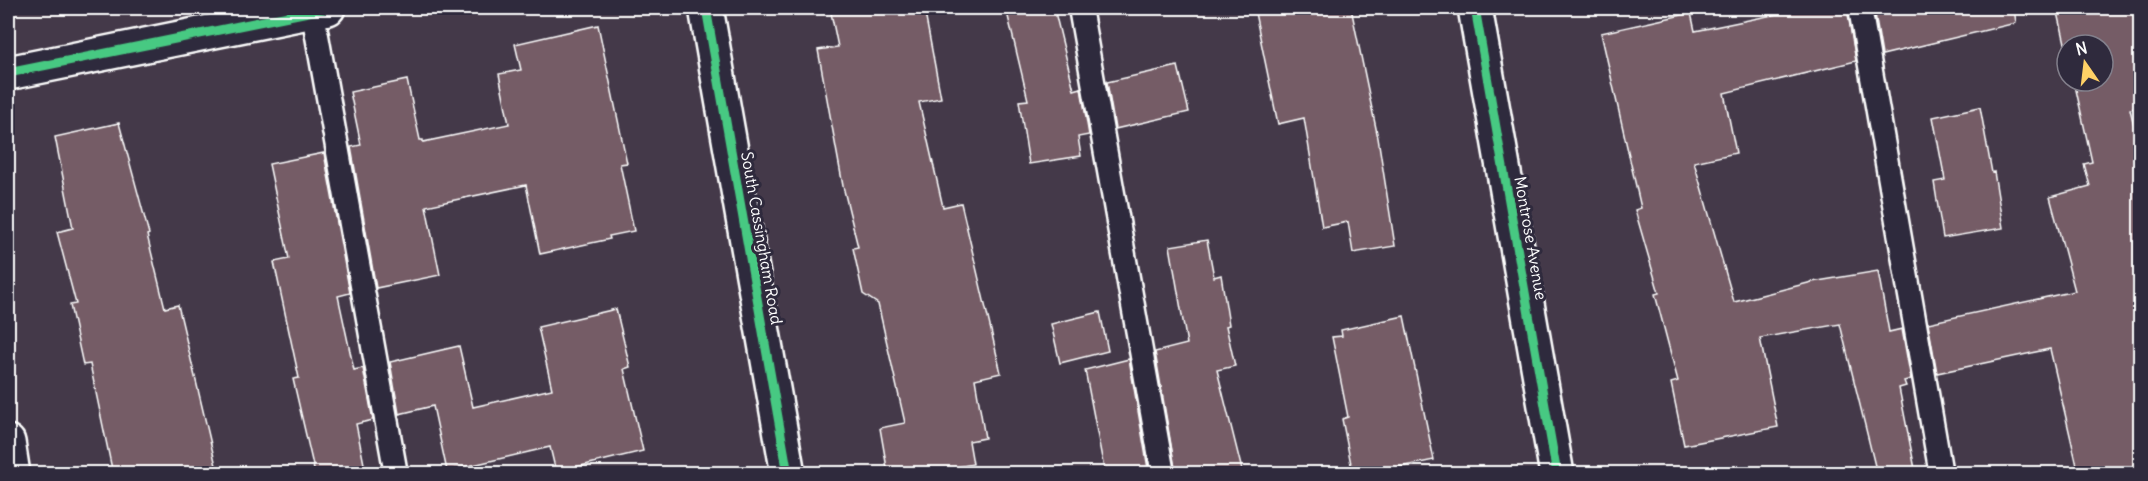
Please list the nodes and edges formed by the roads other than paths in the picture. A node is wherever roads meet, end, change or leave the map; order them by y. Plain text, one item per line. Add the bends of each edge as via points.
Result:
1 (706, 8) edge
2 (1080, 8) edge
3 (1476, 8) edge
4 (1860, 8) edge
5 (318, 9) edge
6 (8, 73) edge
7 (8, 442) edge
8 (13, 474) edge
9 (396, 474) edge
10 (788, 474) edge
11 (1163, 474) edge
12 (1557, 474) edge
13 (1941, 474) edge

1 - 10 street, South Cassingham Road
2 - 11 lane
3 - 12 street, Montrose Avenue
4 - 13 lane
5 - 6 street
5 - 9 lane
7 - 8 street

